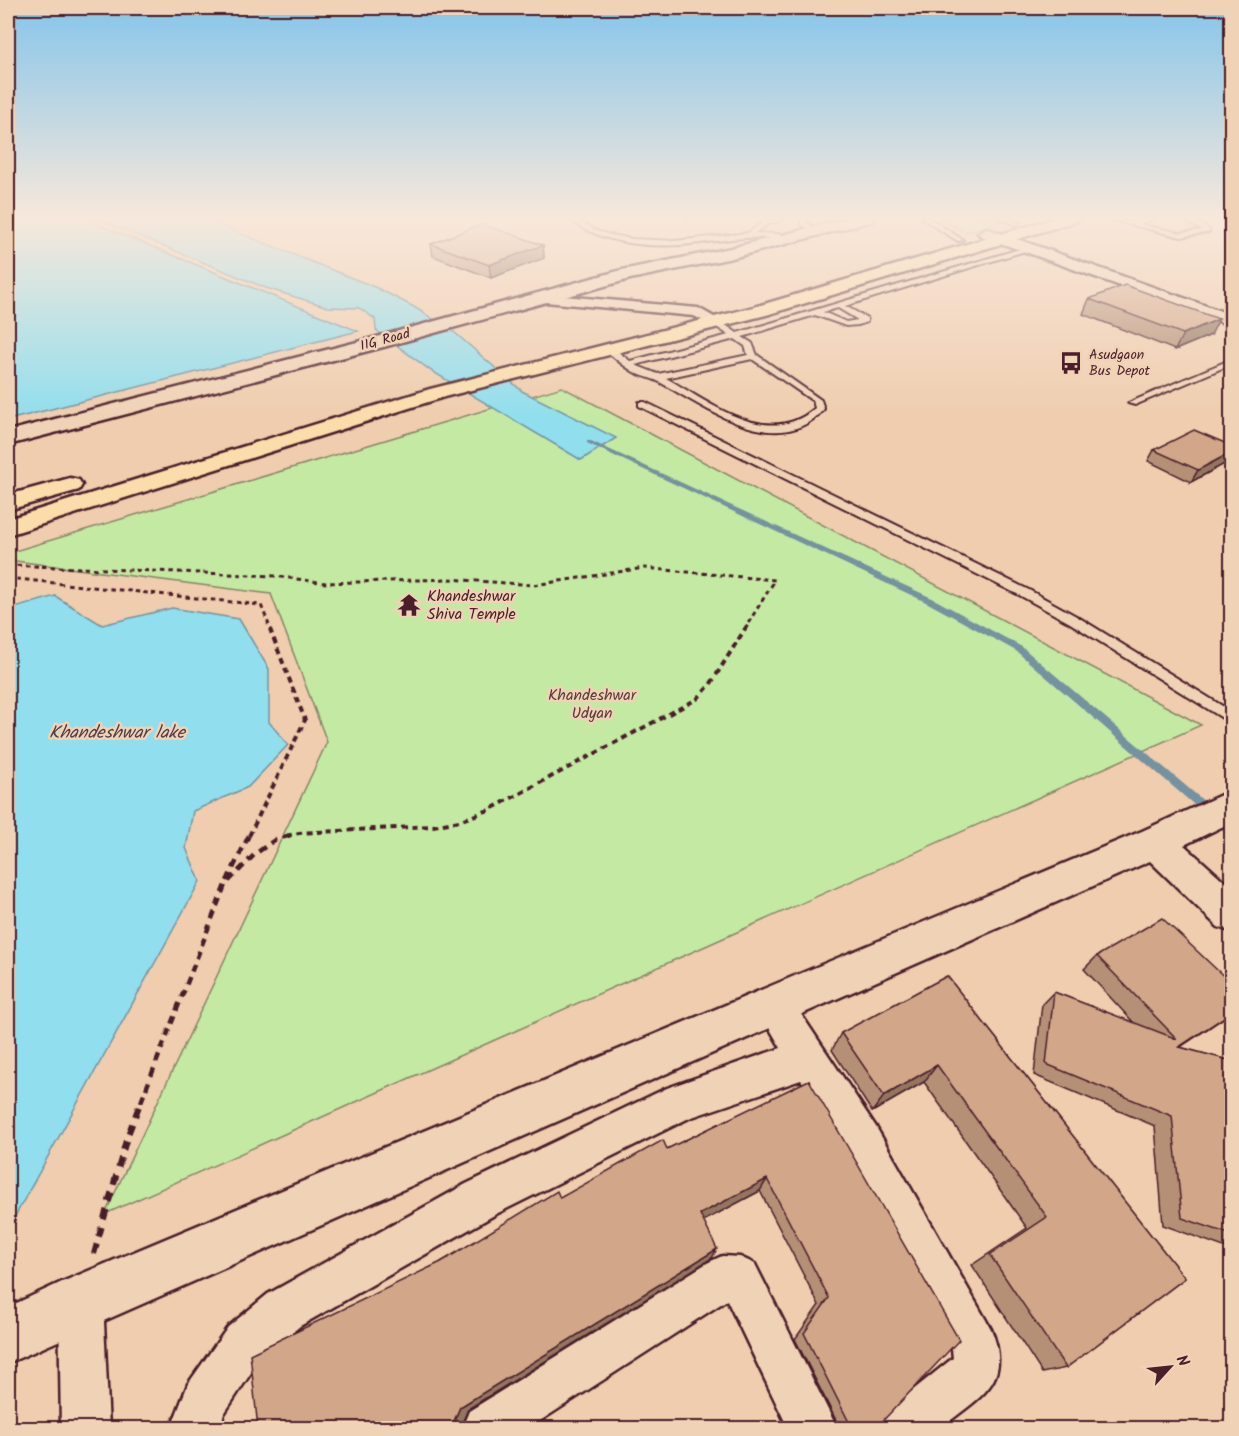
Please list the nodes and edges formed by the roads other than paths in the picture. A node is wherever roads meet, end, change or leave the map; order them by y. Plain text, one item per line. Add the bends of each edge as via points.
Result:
1 (588, 285) edge
2 (806, 285) edge
3 (835, 285) edge
4 (885, 285) edge
5 (1138, 285) edge
6 (1149, 285) edge
7 (540, 298) junction
8 (839, 305) junction
9 (698, 312) junction
10 (816, 312) junction
11 (1232, 313) edge
12 (1232, 321) edge
13 (715, 322) junction
14 (736, 336) junction
15 (609, 349) junction
16 (753, 356) junction
17 (1232, 362) edge
18 (629, 364) junction
19 (513, 365) junction
20 (658, 377) junction
21 (432, 388) junction
22 (1132, 403) dead end
23 (642, 404) dead end
24 (8, 438) edge
25 (8, 502) edge
26 (8, 528) edge
27 (1232, 719) edge
28 (1215, 813) edge
29 (1155, 842) junction
30 (1232, 914) edge
31 (774, 1005) junction
32 (810, 1059) junction
33 (81, 1301) junction
34 (8, 1335) edge
35 (85, 1428) edge
36 (195, 1428) edge
37 (486, 1428) edge
38 (813, 1428) edge
39 (904, 1428) edge

1 - 7 street, IIG Road
2 - 9 highway
3 - 13 highway
4 - 8 lane
5 - 12 street
6 - 11 street
7 - 9 street
7 - 24 street, IIG Road
8 - 10 lane
8 - 10 lane via 864,320 841,324
9 - 13 street
9 - 19 highway
10 - 14 lane
13 - 14 lane
13 - 15 highway
14 - 16 lane via 749,345
14 - 18 lane
15 - 18 lane
15 - 19 highway
16 - 20 lane
16 - 20 lane via 817,400 820,409 808,420 764,429
17 - 22 lane
18 - 20 lane
19 - 21 highway
21 - 25 highway
21 - 26 highway
23 - 27 lane via 1025,593
28 - 29 street
29 - 30 street
29 - 31 street
31 - 32 street
31 - 33 street
32 - 36 street via 681,1102 481,1199 284,1310 244,1343 205,1401
32 - 39 street via 862,1141 975,1345 976,1370
33 - 34 street
33 - 35 street
37 - 38 street via 722,1278 740,1279

